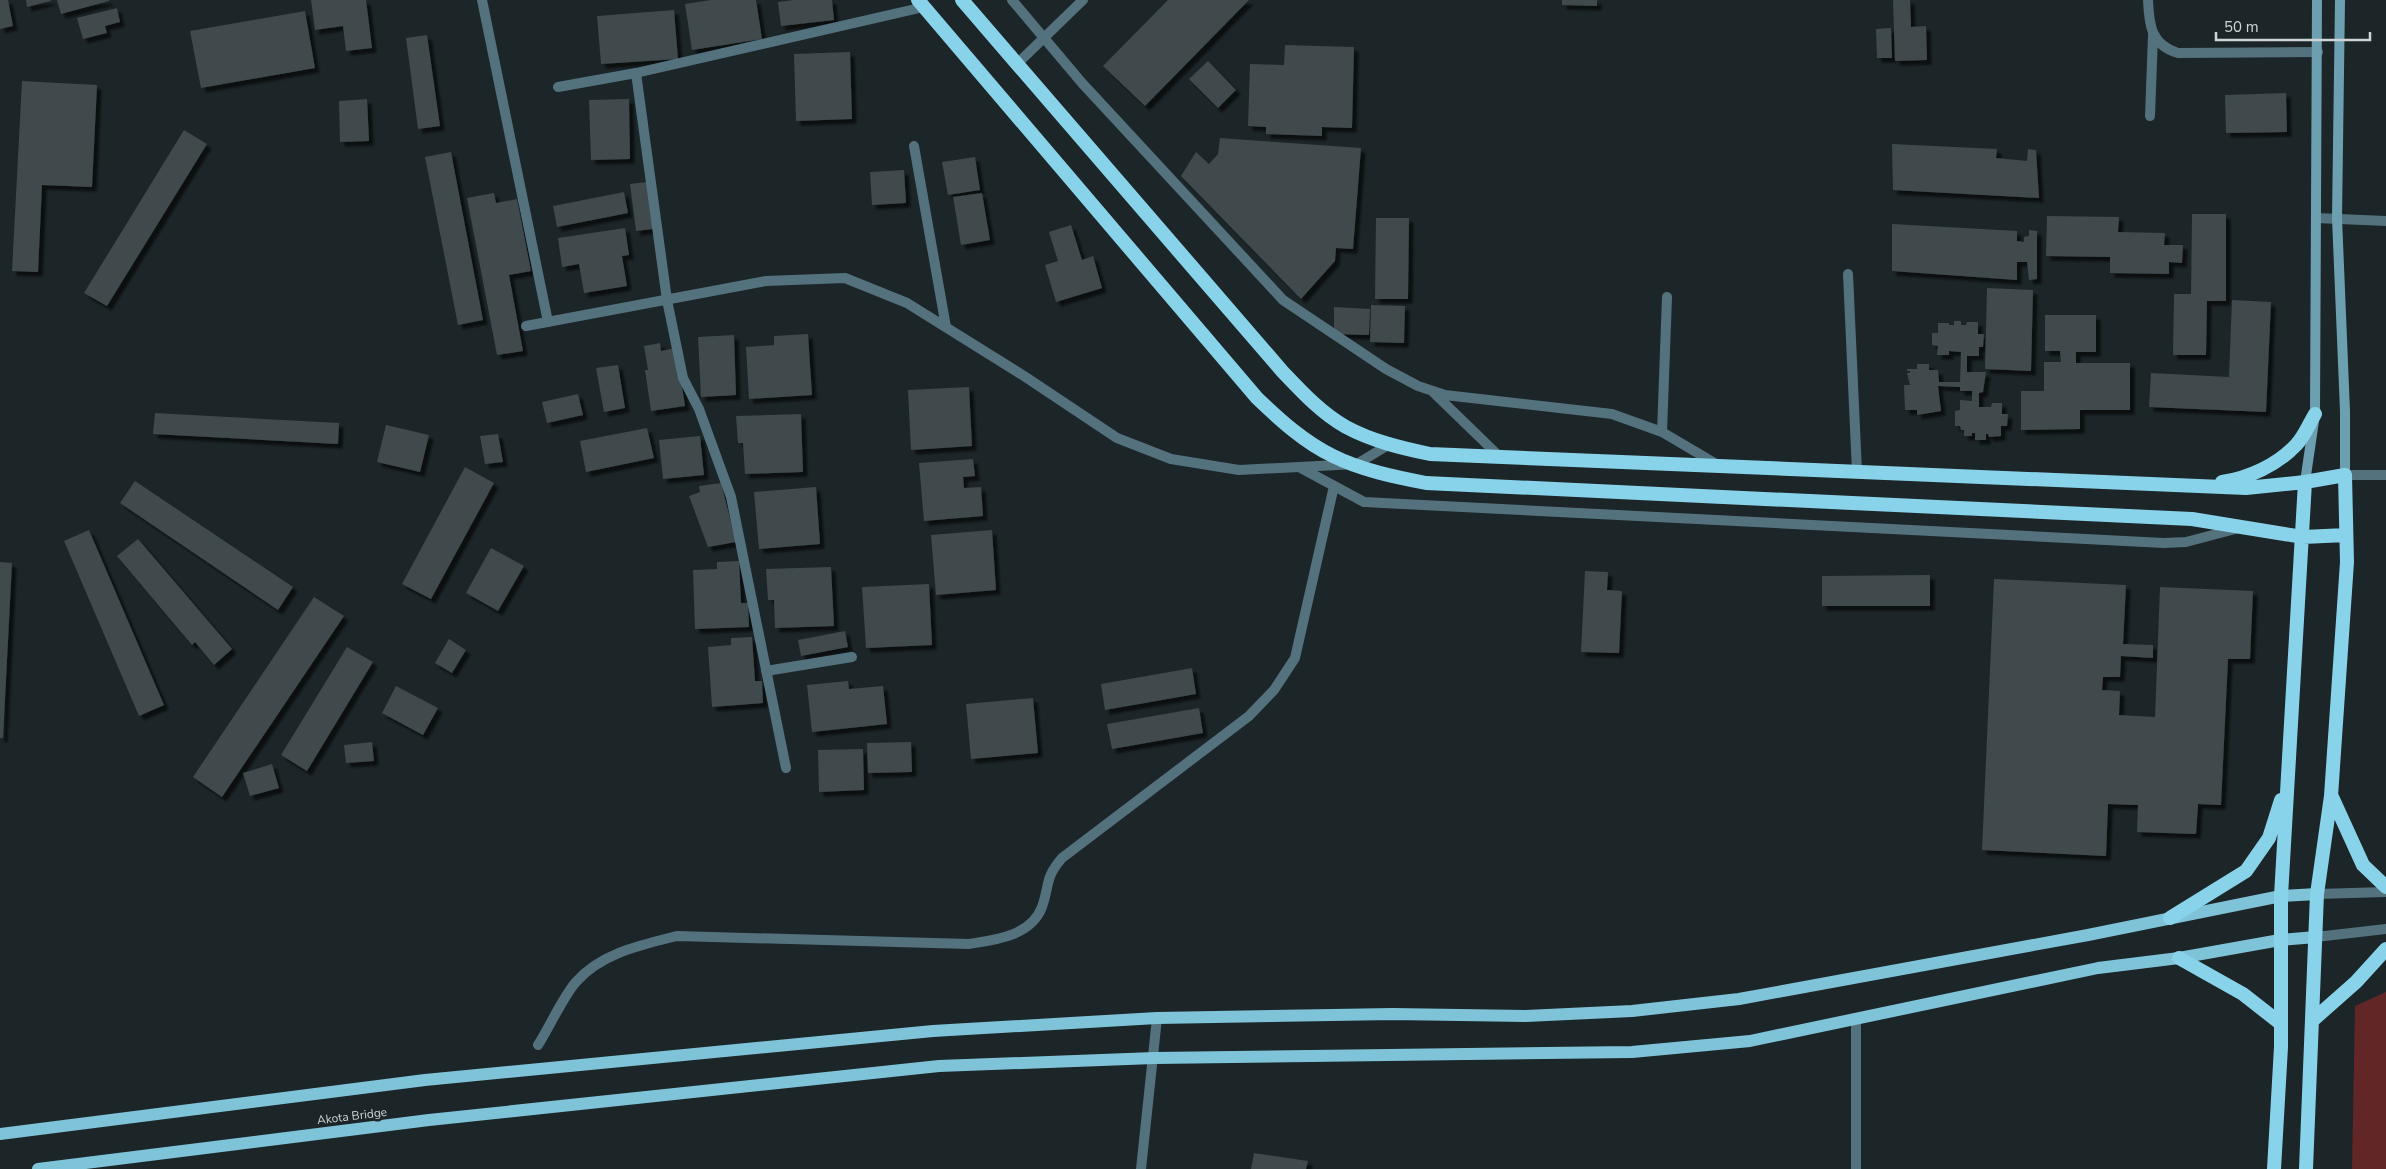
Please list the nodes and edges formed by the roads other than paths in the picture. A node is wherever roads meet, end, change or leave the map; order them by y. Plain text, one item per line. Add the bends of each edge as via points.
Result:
1 (482, 0) edge
2 (962, 0) edge
3 (1012, 0) edge
4 (1083, 0) edge
5 (2148, 0) edge
6 (2317, 0) edge
7 (2340, 0) edge
8 (921, 3) edge
9 (2153, 35) junction
10 (1044, 38) junction
11 (2318, 52) junction
12 (1017, 64) junction
13 (636, 73) junction
14 (558, 87) dead end
15 (2150, 116) dead end
16 (914, 146) dead end
17 (2316, 218) junction
18 (2337, 218) junction
19 (2386, 221) edge
20 (1848, 274) dead end
21 (1666, 297) dead end
22 (666, 300) junction
23 (548, 322) junction
24 (526, 326) dead end
25 (946, 327) junction
26 (1431, 390) junction
27 (2314, 414) junction
28 (1662, 432) junction
29 (1388, 445) junction
30 (1500, 458) junction
31 (1357, 464) junction
32 (1721, 466) junction
33 (1299, 467) junction
34 (1857, 472) junction
35 (2345, 475) junction
36 (2386, 475) edge
37 (2305, 482) junction
38 (1334, 486) junction
39 (2202, 486) junction
40 (2240, 528) junction
41 (2346, 535) junction
42 (2303, 537) junction
43 (852, 657) dead end
44 (766, 671) junction
45 (786, 768) dead end
46 (2287, 779) junction
47 (2331, 796) junction
48 (2386, 887) edge
49 (2386, 892) edge
50 (2317, 894) junction
51 (2281, 896) junction
52 (2170, 918) junction
53 (2386, 929) edge
54 (2316, 937) junction
55 (2280, 940) junction
56 (2386, 949) edge
57 (2179, 958) junction
58 (1157, 1018) junction
59 (1856, 1020) junction
60 (2313, 1020) junction
61 (2280, 1023) junction
62 (538, 1045) dead end
63 (1154, 1058) junction
64 (0, 1134) edge
65 (38, 1169) edge
66 (1141, 1169) edge
67 (1856, 1169) edge
68 (2274, 1169) edge
69 (2306, 1169) edge

1 - 23 street
2 - 12 highway
3 - 10 street
4 - 10 street
5 - 9 street
6 - 11 main road
7 - 18 main road
8 - 13 street
8 - 31 highway via 1257,398 1287,426 1334,456
9 - 11 street via 2166,50 2178,53
9 - 15 street
10 - 12 street
10 - 26 street via 1282,300 1386,369
11 - 17 main road
12 - 29 highway via 1313,403 1345,426
13 - 14 street
13 - 22 street
16 - 25 street
17 - 18 street
17 - 27 main road
18 - 19 street
18 - 35 main road
20 - 34 street
21 - 28 street
22 - 23 street
22 - 25 street via 766,281 845,278 907,303
22 - 44 street via 683,378 731,497
23 - 24 street
25 - 33 street via 1117,438 1171,459 1239,470
26 - 28 street via 1445,395 1543,408 1612,414
26 - 30 street
27 - 37 main road
27 - 39 highway via 2297,444 2274,463 2234,480
28 - 32 street
29 - 30 highway via 1430,454
29 - 31 street
30 - 32 highway
31 - 33 street
31 - 40 highway via 1426,483 2192,519
32 - 34 highway
33 - 38 street
34 - 39 highway
35 - 36 street
35 - 37 highway
35 - 41 highway
37 - 39 highway via 2246,488
37 - 42 highway
38 - 40 street via 1364,502 2164,543 2186,542
38 - 62 street via 1295,658 1274,690 1249,716 1062,858 1050,872 1041,908 1019,932 997,940 970,944 677,936 631,947 593,966 575,982
40 - 42 highway
41 - 42 highway
41 - 47 highway via 2348,562
42 - 46 highway
43 - 44 street
44 - 45 street
46 - 51 highway
46 - 52 highway via 2269,838 2246,871
47 - 48 highway via 2363,865
47 - 50 highway
49 - 50 street
50 - 51 main road
50 - 54 highway
51 - 52 main road
51 - 55 highway
52 - 58 main road via 1748,998 1632,1011 1526,1016 1393,1014
53 - 54 street
54 - 55 main road, Akota Bridge
54 - 60 highway
55 - 57 main road, Akota Bridge
55 - 61 highway
56 - 60 highway via 2356,982
57 - 59 main road, Akota Bridge via 2098,968
57 - 61 highway via 2243,994
58 - 63 street
58 - 64 main road via 933,1031 425,1080
59 - 63 main road, Akota Bridge via 1750,1041 1632,1052
59 - 67 street
60 - 69 highway
61 - 68 highway
63 - 65 main road, Akota Bridge via 939,1066 420,1121
63 - 66 street

